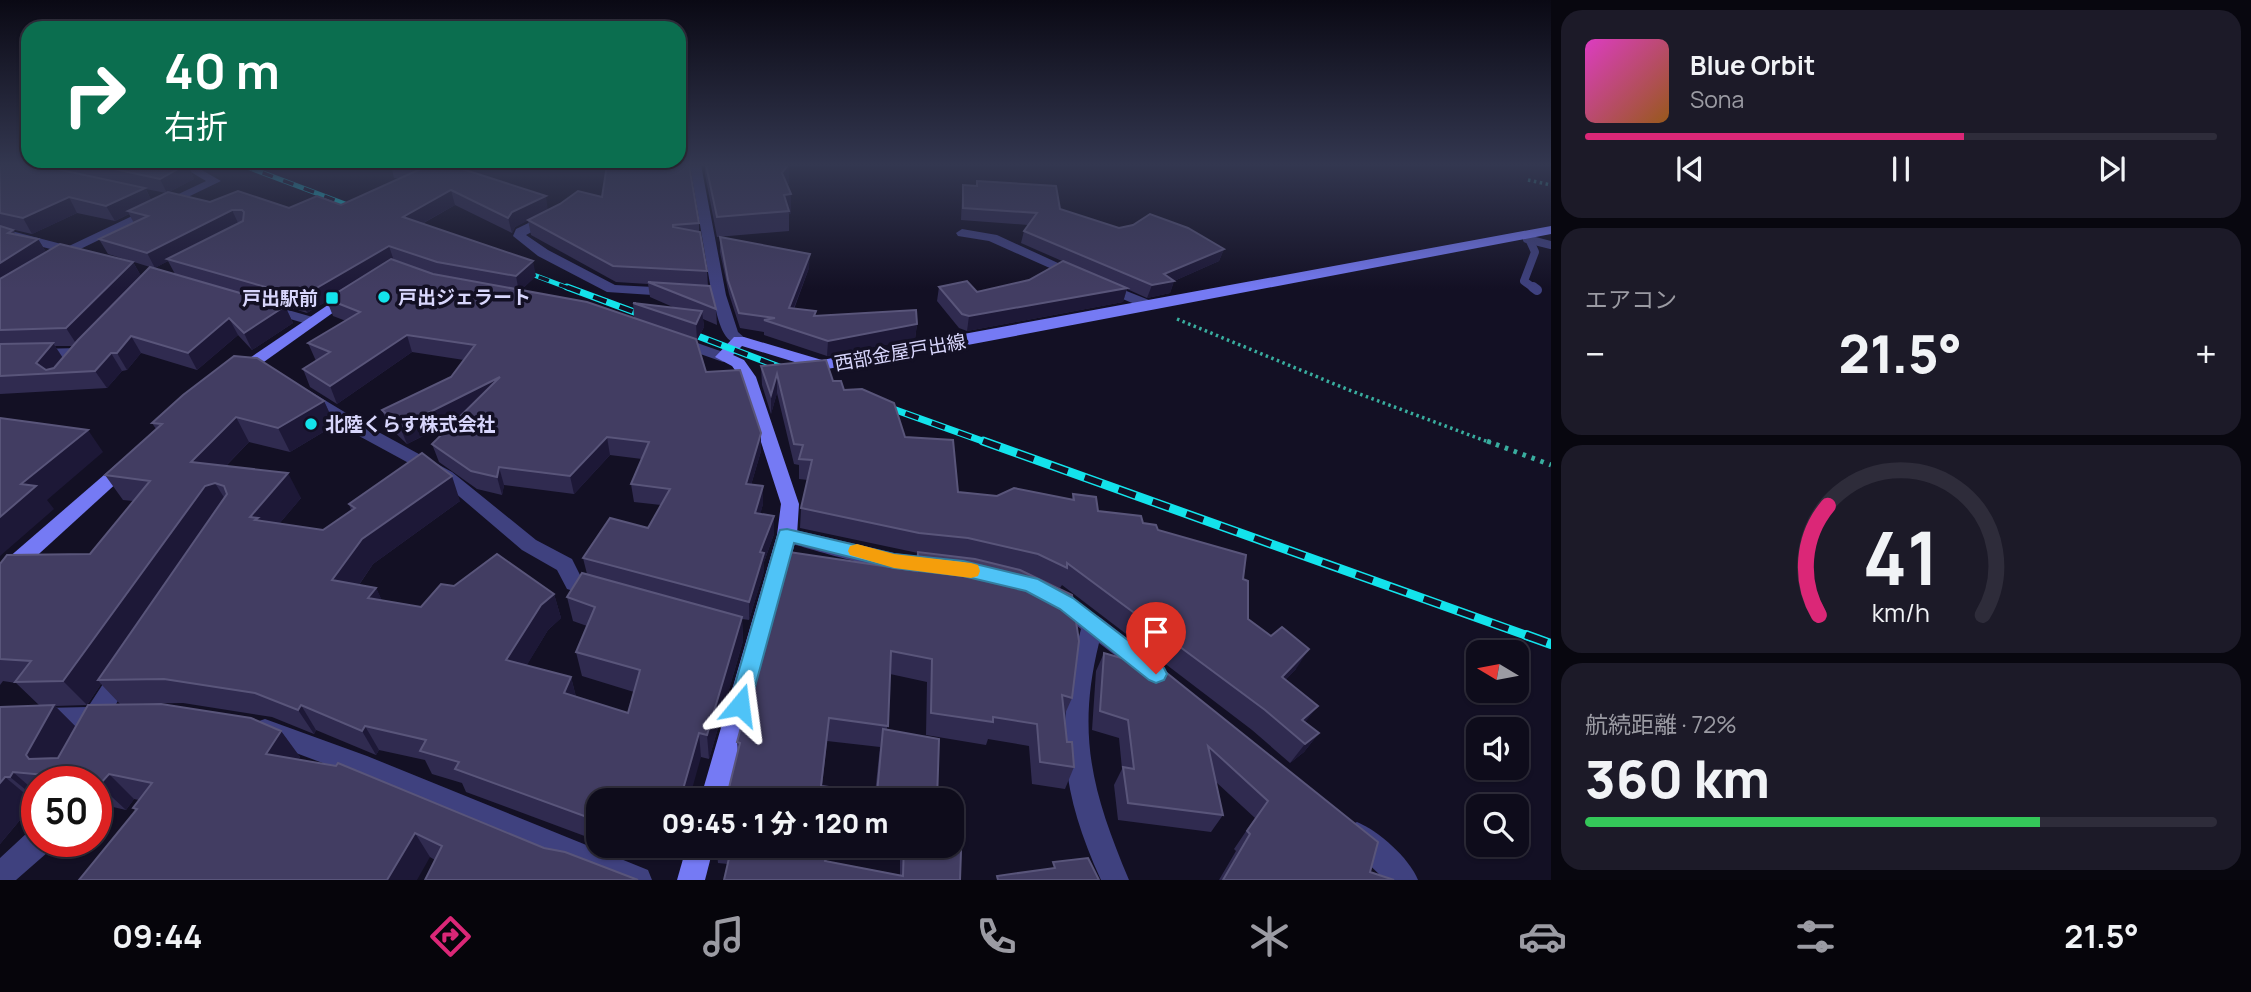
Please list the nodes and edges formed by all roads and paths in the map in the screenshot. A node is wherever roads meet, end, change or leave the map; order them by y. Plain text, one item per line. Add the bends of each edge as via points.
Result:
1 (161, 206) edge
2 (703, 206) edge
3 (558, 214) edge
4 (1551, 230) edge
5 (0, 232) edge
6 (962, 233) dead end
7 (1525, 238) junction
8 (1551, 245) edge
9 (64, 253) junction
10 (94, 257) edge
11 (366, 284) edge
12 (1537, 290) dead end
13 (719, 295) junction
14 (253, 304) edge
15 (1154, 304) junction
16 (311, 321) junction
17 (100, 333) edge
18 (658, 334) edge
19 (739, 340) junction
20 (82, 352) junction
21 (0, 355) edge
22 (723, 357) junction
23 (66, 371) edge
24 (224, 383) edge
25 (289, 383) edge
26 (141, 452) edge
27 (1551, 465) edge
28 (787, 535) junction
29 (8, 561) edge
30 (963, 569) edge
31 (0, 577) edge
32 (1031, 585) edge
33 (614, 594) edge
34 (1093, 624) junction
35 (131, 660) edge
36 (1167, 682) edge
37 (130, 718) edge
38 (0, 720) edge
39 (97, 725) junction
40 (247, 727) edge
41 (716, 788) edge
42 (1340, 823) edge
43 (21, 857) edge
44 (697, 858) edge
45 (0, 876) edge
46 (638, 880) edge
47 (691, 880) edge
48 (1115, 880) edge
49 (1404, 880) edge

1 - 9 street
2 - 13 street
3 - 13 street via 519,236 612,289
4 - 7 main road, 西部金屋戸出線
5 - 9 street
6 - 15 street via 992,238
7 - 8 lane
7 - 12 lane via 1535,252 1524,281
7 - 15 main road, 西部金屋戸出線
9 - 10 street
11 - 16 main road
13 - 19 street via 731,334
14 - 16 street
15 - 19 main road, 西部金屋戸出線 via 821,365
15 - 27 path via 1170,316 1236,345
16 - 24 main road via 261,364
17 - 20 street
18 - 22 street
19 - 22 main road
20 - 21 street
20 - 23 street
22 - 28 main road via 738,363 748,377 790,504
25 - 33 street via 446,476 529,545 565,565 574,583
26 - 29 main road
28 - 30 street via 894,561
28 - 41 main road via 753,632
29 - 31 main road
32 - 34 street
34 - 36 street
34 - 48 street via 1076,708 1076,739 1095,838
35 - 39 street
37 - 39 street
38 - 39 street
40 - 46 street via 272,731
42 - 49 street
43 - 45 street
44 - 47 main road

